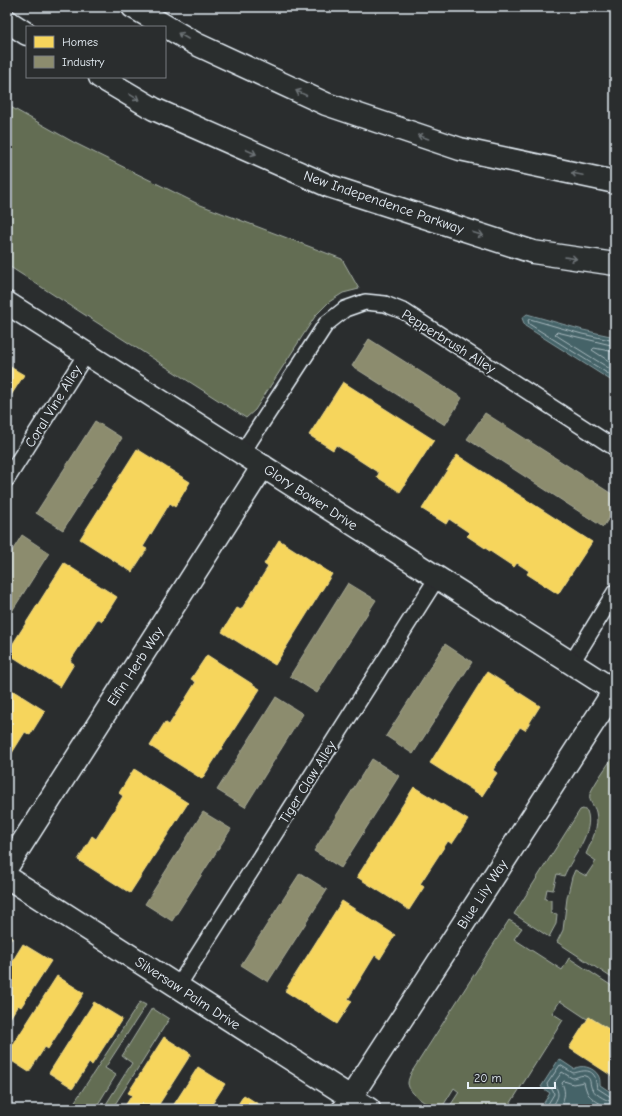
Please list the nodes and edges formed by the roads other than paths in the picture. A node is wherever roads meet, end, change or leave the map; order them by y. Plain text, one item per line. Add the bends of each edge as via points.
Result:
1 (133, 7) edge
2 (7, 21) edge
3 (165, 26) edge
4 (166, 26) edge
5 (26, 33) edge
6 (102, 78) edge
7 (615, 182) edge
8 (615, 264) edge
9 (7, 303) edge
10 (86, 354) junction
11 (615, 448) edge
12 (242, 453) junction
13 (263, 466) junction
14 (7, 479) edge
15 (437, 578) junction
16 (615, 592) edge
17 (571, 664) junction
18 (614, 691) edge
19 (7, 866) edge
20 (7, 876) edge
21 (178, 986) junction
22 (345, 1103) edge
23 (369, 1109) edge

3 -> 1 street
2 - 5 street
7 -> 4 street via 460,149 326,104 196,44
6 -> 8 street, New Independence Parkway via 154,109 329,186 533,252
9 - 10 street, Glory Bower Drive
10 - 12 street, Glory Bower Drive
10 - 14 lane, Coral Vine Alley
11 - 12 lane, Pepperbrush Alley via 406,312 385,304 365,302 345,309 326,324
12 - 13 street, Glory Bower Drive
13 - 15 street, Glory Bower Drive
13 - 19 street, Elfin Herb Way
15 - 17 street, Glory Bower Drive
15 - 21 lane, Tiger Claw Alley
16 - 17 lane
17 - 18 street, Glory Bower Drive
18 - 22 street, Blue Lily Way
20 - 21 street, Silversaw Palm Drive
21 - 22 street, Silversaw Palm Drive
22 - 23 street, Silversaw Palm Drive

